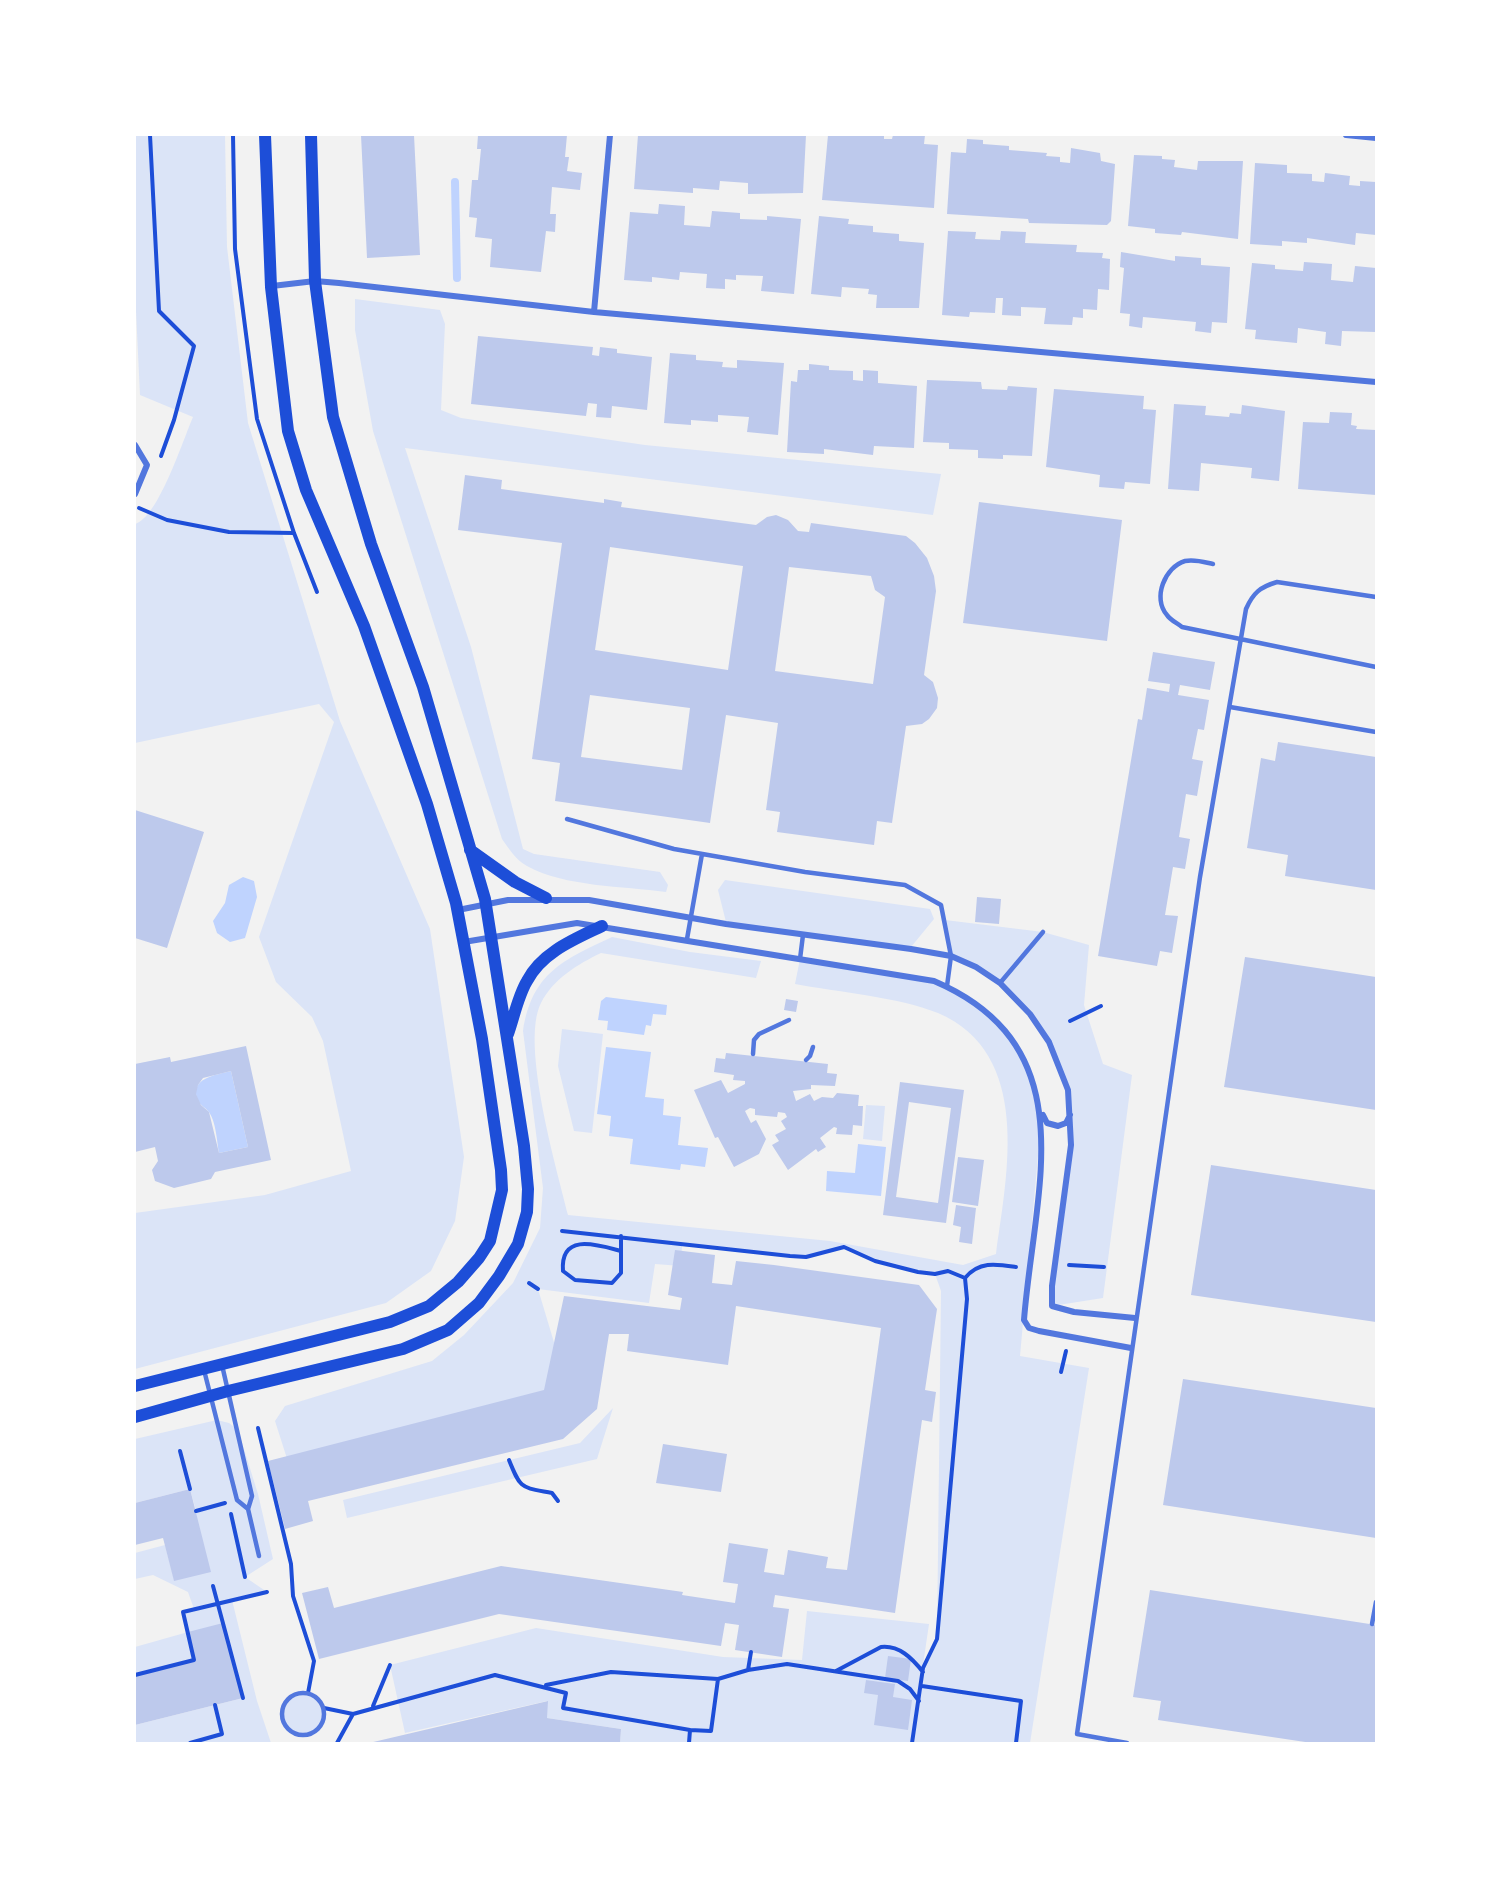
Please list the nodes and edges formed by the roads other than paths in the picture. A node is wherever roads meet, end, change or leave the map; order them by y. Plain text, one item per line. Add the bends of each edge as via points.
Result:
1 (264, 135) edge
2 (311, 135) edge
3 (610, 135) edge
4 (1346, 135) edge
5 (1376, 138) edge
6 (315, 281) junction
7 (271, 286) junction
8 (594, 312) junction
9 (1376, 382) edge
10 (135, 445) edge
11 (135, 494) edge
12 (1214, 564) dead end
13 (1376, 597) edge
14 (1241, 641) junction
15 (1376, 667) edge
16 (1230, 706) junction
17 (1376, 732) edge
18 (567, 819) dead end
19 (470, 850) junction
20 (702, 854) junction
21 (546, 898) junction
22 (485, 904) junction
23 (457, 910) junction
24 (692, 917) junction
25 (602, 926) junction
26 (1043, 932) dead end
27 (803, 934) junction
28 (492, 936) junction
29 (687, 939) junction
30 (463, 942) junction
31 (951, 957) junction
32 (800, 959) junction
33 (1000, 983) junction
34 (947, 986) junction
35 (789, 1020) dead end
36 (507, 1035) junction
37 (813, 1047) dead end
38 (753, 1054) dead end
39 (806, 1060) dead end
40 (1038, 1098) junction
41 (1071, 1109) junction
42 (1135, 1318) junction
43 (1131, 1348) junction
44 (222, 1365) junction
45 (204, 1370) junction
46 (135, 1386) edge
47 (228, 1391) junction
48 (211, 1396) junction
49 (135, 1417) edge
50 (248, 1509) junction
51 (259, 1556) dead end
52 (1376, 1602) edge
53 (1372, 1624) dead end
54 (308, 1693) joint
55 (1126, 1743) edge

1 - 7 main road
2 - 6 main road
3 - 8 street
4 - 5 street
6 - 7 street
6 - 8 street
6 - 19 main road via 333,417 371,544 423,687
7 - 23 main road via 281,379 295,457 363,626 427,804
8 - 9 street
10 - 11 street via 147,465
12 - 14 lane via 1189,561 1169,571 1160,602 1166,615 1182,627
13 - 14 lane via 1277,582 1263,586 1245,609
14 - 15 lane
14 - 16 lane
16 - 17 lane
16 - 42 lane via 1200,877
18 - 20 lane
19 - 21 main road via 515,882
19 - 22 main road
20 - 24 lane
20 - 31 lane via 905,885 941,905
21 - 22 street
21 - 24 street via 589,900
22 - 23 street
22 - 28 main road
23 - 30 main road
24 - 27 street
24 - 29 lane
25 - 28 street via 577,922
25 - 29 street
25 - 36 main road via 543,960 527,981
26 - 33 lane
27 - 31 street
27 - 32 lane
28 - 30 street
28 - 36 main road
29 - 32 street
30 - 44 main road via 501,1170 502,1190 490,1241 458,1282 429,1306 390,1322
31 - 33 street
31 - 34 lane
32 - 34 street
33 - 41 street via 1030,1014 1049,1042 1064,1075
34 - 40 street via 982,1007 1004,1029 1019,1051
35 - 38 lane via 759,1034 753,1040
36 - 47 main road via 524,1146 526,1212 518,1244 479,1303 448,1330 403,1349
37 - 39 lane
40 - 41 street via 1044,1120 1052,1125 1066,1123
40 - 43 street via 1041,1158 1024,1320 1029,1328
41 - 42 street via 1071,1145 1052,1306
42 - 43 lane
43 - 55 lane via 1077,1734
44 - 45 main road
44 - 47 lane
45 - 46 main road
45 - 48 lane
47 - 48 main road
47 - 50 lane via 252,1496
48 - 49 main road
48 - 50 lane via 237,1500
50 - 51 lane
52 - 53 lane
54 - 54 lane via 293,1695 284,1704 282,1718 288,1730 305,1736 323,1722 324,1708 321,1701

